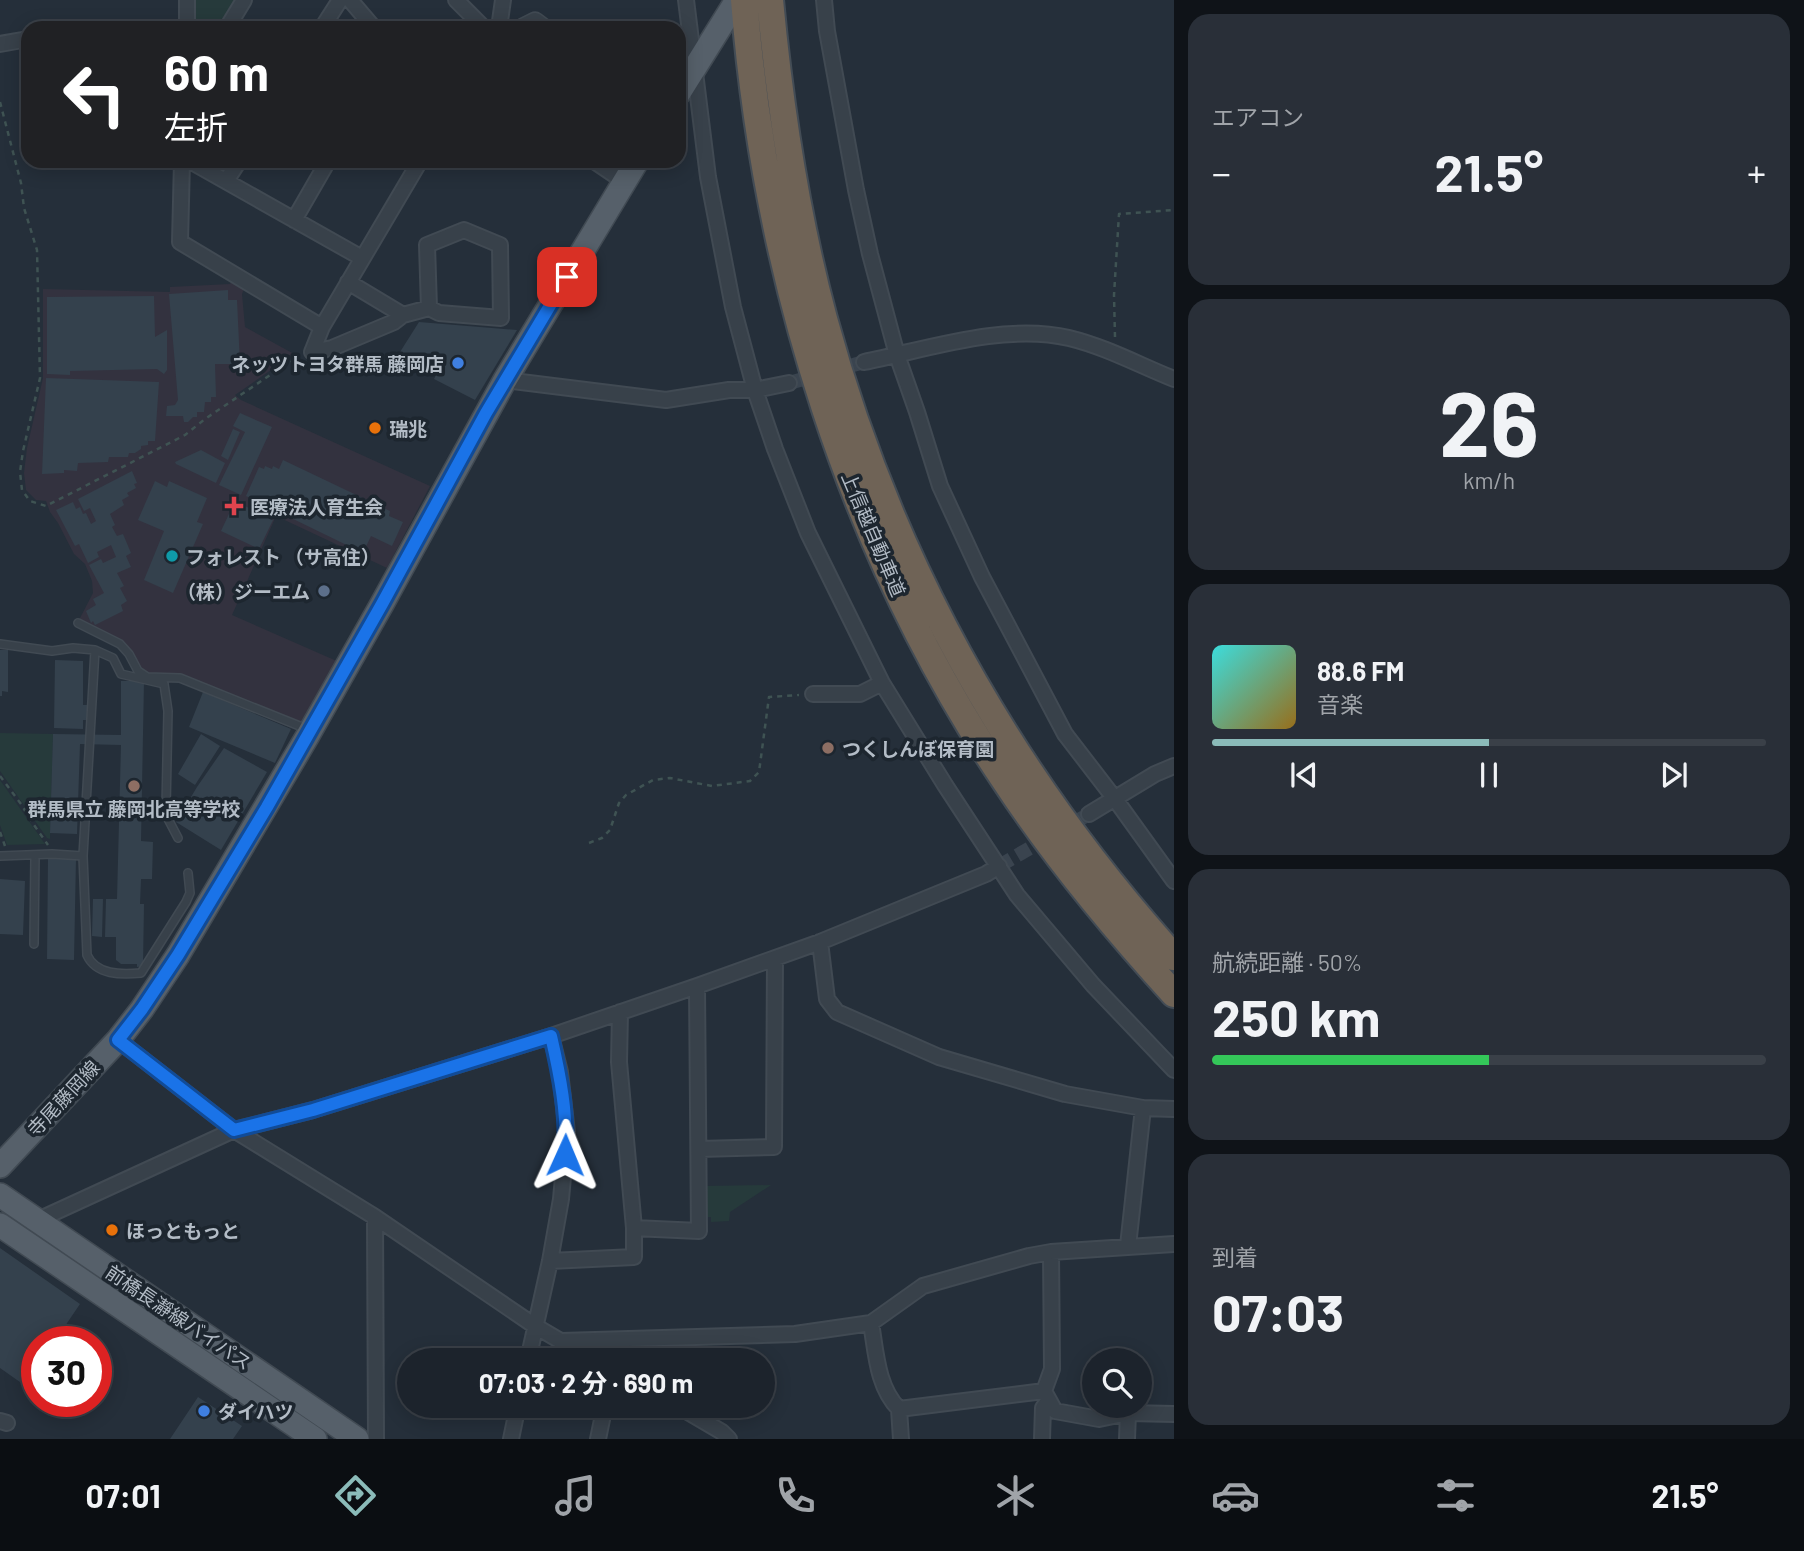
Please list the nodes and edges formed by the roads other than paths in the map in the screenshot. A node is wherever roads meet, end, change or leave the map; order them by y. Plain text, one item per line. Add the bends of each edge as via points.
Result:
1 (187, 0) edge
2 (244, 0) edge
3 (340, 0) edge
4 (350, 0) edge
5 (456, 0) edge
6 (503, 0) edge
7 (686, 0) edge
8 (737, 0) edge
9 (744, 0) edge
10 (769, 0) edge
11 (824, 0) edge
12 (187, 21) edge
13 (231, 21) edge
14 (326, 21) edge
15 (368, 21) edge
16 (477, 21) edge
17 (500, 21) edge
18 (21, 41) edge
19 (0, 44) edge
20 (695, 68) junction
21 (686, 82) edge
22 (181, 168) edge
23 (203, 168) edge
24 (234, 168) edge
25 (324, 168) edge
26 (417, 168) edge
27 (604, 168) edge
28 (633, 168) edge
29 (226, 181) junction
30 (625, 182) junction
31 (294, 220) junction
32 (362, 258) junction
33 (348, 282) junction
34 (429, 309) junction
35 (403, 315) junction
36 (322, 327) junction
37 (897, 355) junction
38 (864, 362) tunnel mouth
39 (1174, 379) edge
40 (505, 380) junction
41 (789, 383) tunnel mouth
42 (755, 390) junction
43 (78, 624) dead end
44 (0, 644) edge
45 (95, 650) junction
46 (882, 683) junction
47 (813, 695) road end
48 (310, 730) junction
49 (1174, 766) edge
50 (1115, 799) junction
51 (1089, 814) tunnel mouth
52 (178, 838) dead end
53 (2, 856) edge
54 (34, 856) junction
55 (83, 856) junction
56 (1174, 859) edge
57 (1158, 860) junction
58 (1174, 865) edge
59 (999, 866) junction
60 (188, 873) dead end
61 (1174, 881) edge
62 (820, 942) junction
63 (34, 944) dead end
64 (1174, 957) edge
65 (775, 958) junction
66 (697, 986) junction
67 (1174, 994) edge
68 (620, 1012) junction
69 (551, 1036) junction
70 (118, 1040) junction
71 (1174, 1070) edge
72 (1143, 1108) junction
73 (1174, 1109) edge
74 (234, 1130) junction
75 (699, 1149) junction
76 (0, 1166) edge
77 (0, 1195) edge
78 (375, 1217) junction
79 (38, 1220) junction
80 (0, 1225) edge
81 (634, 1228) junction
82 (1174, 1244) edge
83 (1128, 1246) junction
84 (1051, 1252) junction
85 (550, 1261) junction
86 (871, 1323) junction
87 (535, 1326) junction
88 (561, 1341) junction
89 (530, 1348) edge
90 (573, 1348) edge
91 (1047, 1396) junction
92 (899, 1409) junction
93 (1152, 1414) edge
94 (1174, 1414) edge
95 (1082, 1416) edge
96 (515, 1418) edge
97 (602, 1418) edge
98 (698, 1418) edge
99 (1128, 1418) edge
100 (315, 1439) edge
101 (357, 1439) edge
102 (376, 1439) edge
103 (511, 1439) edge
104 (598, 1439) edge
105 (729, 1439) edge
106 (901, 1439) edge
107 (1042, 1439) edge
108 (1127, 1439) edge

1 - 12 street
2 - 13 street
3 - 14 street
4 - 15 street
5 - 16 street
6 - 17 street
7 - 20 street
8 - 20 main road
9 - 67 highway, 上信越自動車道 via 768,181 798,320 842,460 873,537 930,657 1004,780 1085,891
10 - 64 highway, 上信越自動車道 via 783,118 824,318 891,514 987,706 1065,822
11 - 37 street via 856,190
18 - 19 street
20 - 21 main road
20 - 42 street via 719,237
22 - 36 street via 180,242
23 - 29 street
24 - 29 street
25 - 31 street
26 - 32 street
27 - 30 street
28 - 30 main road, 寺尾藤岡線
29 - 31 street
30 - 40 main road, 寺尾藤岡線
31 - 32 street
32 - 33 street
33 - 35 street
33 - 36 street
34 - 34 street via 427,245 464,229 500,245 501,318
34 - 35 street
35 - 36 street via 332,348 312,352
37 - 38 street
37 - 39 street via 1009,333 1068,338
37 - 50 street via 940,486 982,577 1065,734
40 - 42 street via 666,400
40 - 48 main road, 寺尾藤岡線
41 - 42 street
42 - 46 street via 808,533
43 - 48 lane via 120,644 147,677 180,678
44 - 45 lane via 52,651
45 - 52 lane via 113,658 121,674 164,684 168,711 166,808
45 - 55 lane
46 - 47 street via 860,694
46 - 59 street
48 - 70 main road, 寺尾藤岡線 via 178,955
49 - 50 street
50 - 51 street
50 - 57 street
53 - 54 lane
54 - 55 lane
54 - 63 lane
55 - 60 lane via 86,955 99,970 108,972 141,973 186,902
56 - 57 street
57 - 58 street
57 - 61 street
59 - 62 street
59 - 71 street via 1017,895 1093,985
62 - 65 street
62 - 72 street via 827,999 837,1012 939,1057 1065,1094
65 - 66 street
65 - 75 street via 774,1147
66 - 68 street
66 - 75 street
68 - 69 street
68 - 81 street via 618,1062
69 - 74 street
69 - 85 street via 567,1132
70 - 74 street
70 - 76 main road, 寺尾藤岡線
72 - 73 street
72 - 83 street
74 - 78 street
74 - 79 street
75 - 81 street via 699,1231
77 - 79 main road, 前橋長瀞線バイパス
78 - 87 street
78 - 102 street
79 - 101 main road, 前橋長瀞線バイパス
80 - 100 main road, 前橋長瀞線バイパス
81 - 85 street via 634,1257
82 - 83 street
83 - 84 street
84 - 86 street via 923,1286
84 - 91 street via 1052,1369
85 - 87 street
86 - 88 street via 794,1334
86 - 92 street via 879,1371 889,1399
87 - 88 street
87 - 89 street
88 - 90 street
91 - 92 street
91 - 95 street via 1055,1411
91 - 107 street
92 - 106 street
93 - 94 street
96 - 103 street
97 - 104 street
98 - 105 street
99 - 108 street

